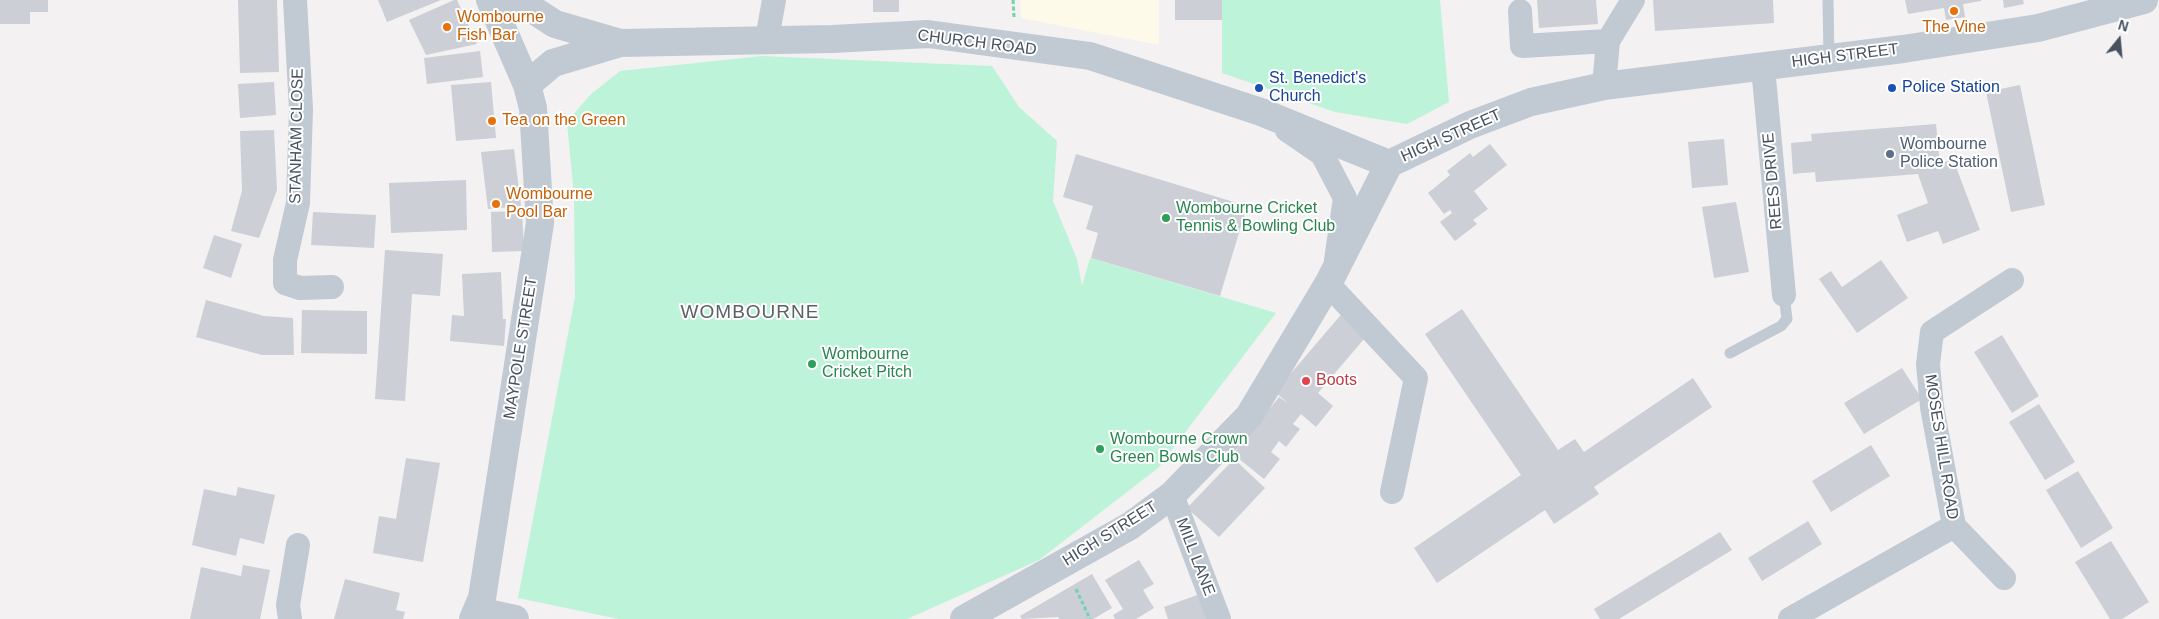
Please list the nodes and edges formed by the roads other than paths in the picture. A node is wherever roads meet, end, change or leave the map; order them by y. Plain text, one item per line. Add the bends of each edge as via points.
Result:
1 (295, 0) edge
2 (490, 0) edge
3 (518, 0) edge
4 (774, 0) edge
5 (1633, 0) edge
6 (1828, 0) edge
7 (2144, 0) edge
8 (1520, 11) dead end
9 (767, 39) junction
10 (1608, 41) junction
11 (620, 43) junction
12 (1829, 58) junction
13 (1763, 67) junction
14 (527, 85) junction
15 (1604, 86) junction
16 (1261, 112) junction
17 (1389, 164) junction
18 (1331, 278) junction
19 (2012, 280) dead end
20 (332, 287) dead end
21 (1784, 295) joint
22 (1730, 354) dead end
23 (1392, 492) dead end
24 (1172, 495) junction
25 (1954, 526) junction
26 (298, 545) dead end
27 (2004, 578) dead end
28 (476, 615) edge
29 (290, 619) edge
30 (515, 619) edge
31 (964, 619) edge
32 (1218, 619) edge
33 (1790, 619) edge

1 - 20 street, STANHAM CLOSE via 301,110 298,203 285,260 285,283 300,288
2 - 14 street, MAYPOLE STREET
3 - 11 street via 556,24
4 - 9 street
5 - 10 street
6 - 12 lane
7 - 12 street, HIGH STREET via 2038,28
8 - 10 street via 1522,46
9 - 11 street, CHURCH ROAD
9 - 16 street, CHURCH ROAD via 928,34 1090,56
10 - 15 street
11 - 14 street, CHURCH ROAD via 553,63
12 - 13 street, HIGH STREET
13 - 15 street, HIGH STREET
13 - 21 street, REES DRIVE
14 - 28 street, MAYPOLE STREET via 533,108 540,223 495,520 482,598
15 - 17 street, HIGH STREET via 1531,102 1470,125
16 - 17 street, CHURCH ROAD
16 - 18 street via 1322,154 1345,198
17 - 18 street, HIGH STREET
18 - 23 street via 1416,378
18 - 24 street, HIGH STREET via 1249,416
19 - 25 street, MOSES HILL ROAD via 1932,332 1928,364 1932,407
21 - 22 lane via 1788,310 1781,326
24 - 31 street, HIGH STREET via 1130,526
24 - 32 street, MILL LANE
25 - 27 street, MOSES HILL ROAD
25 - 33 street
26 - 29 street via 288,605
28 - 30 street

